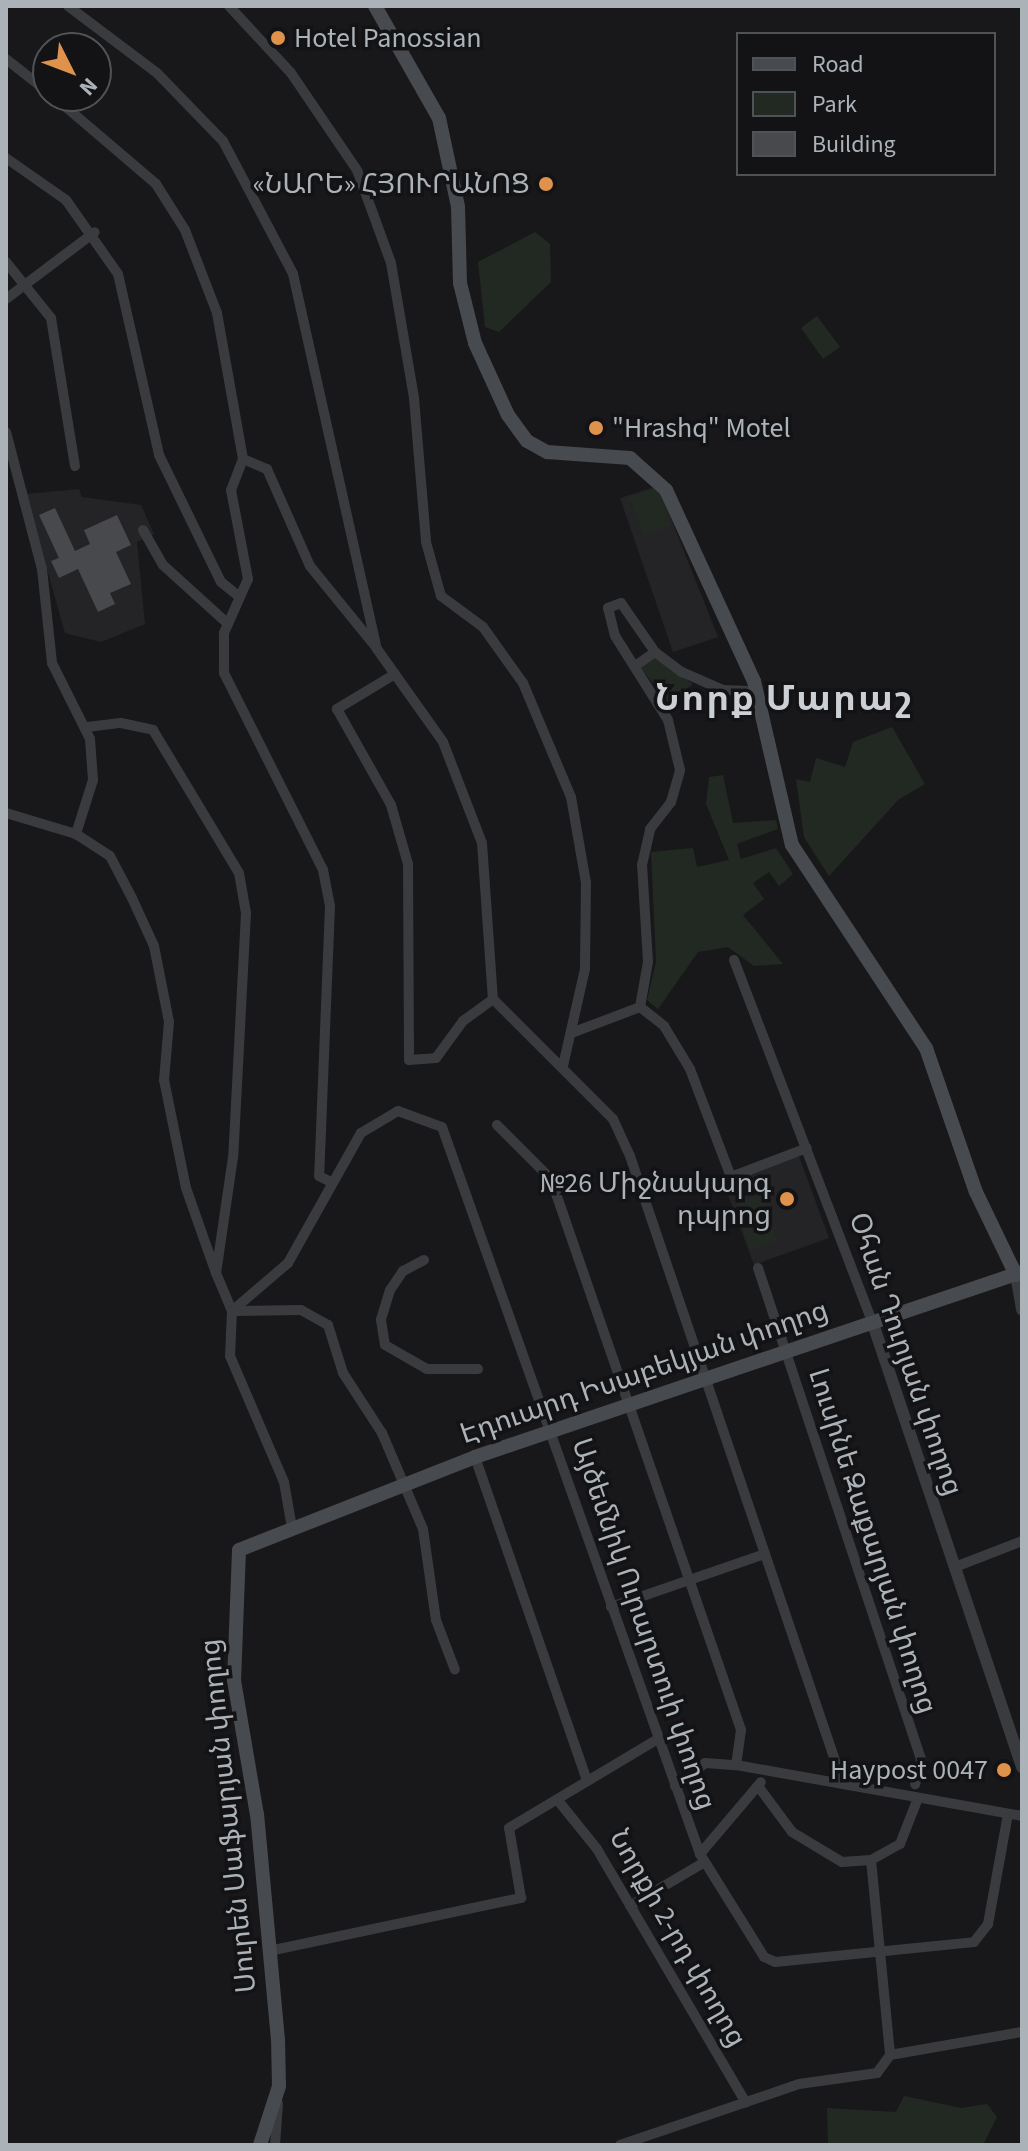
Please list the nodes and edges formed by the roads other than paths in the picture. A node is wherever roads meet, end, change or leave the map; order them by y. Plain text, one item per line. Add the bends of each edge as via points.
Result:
1 (68, 6) edge
2 (229, 6) edge
3 (375, 6) edge
4 (6, 59) edge
5 (32, 79) edge
6 (72, 112) edge
7 (6, 158) edge
8 (95, 232) junction
9 (6, 262) edge
10 (27, 280) junction
11 (6, 299) edge
12 (6, 432) edge
13 (243, 459) junction
14 (75, 466) dead end
15 (143, 530) dead end
16 (237, 595) junction
17 (227, 623) junction
18 (377, 649) junction
19 (655, 652) junction
20 (635, 666) junction
21 (395, 674) junction
22 (756, 691) junction
23 (87, 727) junction
24 (6, 813) edge
25 (76, 834) junction
26 (734, 960) dead end
27 (493, 999) junction
28 (640, 1007) junction
29 (574, 1032) junction
30 (563, 1066) junction
31 (497, 1125) dead end
32 (807, 1148) junction
33 (331, 1182) junction
34 (424, 1260) dead end
35 (758, 1268) dead end
36 (216, 1273) junction
37 (1019, 1273) edge
38 (1022, 1309) edge
39 (232, 1311) junction
40 (872, 1321) junction
41 (785, 1351) junction
42 (478, 1369) dead end
43 (707, 1377) junction
44 (628, 1404) junction
45 (551, 1432) junction
46 (475, 1457) junction
47 (403, 1486) junction
48 (292, 1528) junction
49 (1022, 1541) edge
50 (765, 1554) junction
51 (955, 1567) junction
52 (690, 1580) junction
53 (611, 1607) junction
54 (455, 1670) dead end
55 (656, 1740) junction
56 (736, 1765) junction
57 (1022, 1767) edge
58 (767, 1773) junction
59 (587, 1781) junction
60 (843, 1784) junction
61 (915, 1784) dead end
62 (675, 1786) junction
63 (758, 1786) junction
64 (918, 1798) junction
65 (560, 1803) junction
66 (1008, 1814) junction
67 (1022, 1816) edge
68 (702, 1858) junction
69 (871, 1860) junction
70 (630, 1906) junction
71 (269, 1951) junction
72 (877, 1952) junction
73 (1022, 2032) edge
74 (890, 2055) junction
75 (279, 2086) junction
76 (746, 2103) junction
77 (260, 2145) edge
78 (275, 2145) edge
79 (620, 2145) edge

1 - 18 street via 157,73 223,141 270,225 293,274
2 - 29 street via 291,73 357,170 391,263 414,398 426,542 441,596 483,627 523,683 571,797 586,883 585,969
3 - 22 main road via 439,118 458,207 460,283 475,343 508,415 527,441 547,452 630,458 662,483
4 - 5 street
6 - 13 street via 156,184 185,230 217,313
7 - 8 street via 66,200
8 - 10 street
8 - 16 street via 131,316 159,455 221,582
9 - 10 street
10 - 11 street
10 - 14 street via 56,332
12 - 23 street via 42,569 52,663
13 - 16 street via 231,484 248,576
13 - 18 street via 267,469 310,566
15 - 17 street via 163,565
16 - 17 street
17 - 33 street via 224,673 311,837 330,906 319,1176
18 - 21 street
19 - 20 street
19 - 20 street via 623,605 611,605 615,636
19 - 22 street via 723,690
20 - 28 street via 668,720 680,770 671,802 650,829 642,865 648,962
21 - 27 street via 443,742 482,843
21 - 27 street via 337,709 391,805 408,864 408,1056 414,1064 436,1058 463,1021
22 - 37 main road via 792,845 926,1048 976,1192
23 - 25 street via 93,780
23 - 36 street via 121,723 153,730 239,873 246,913 233,1157
24 - 25 street
25 - 36 street via 110,856 154,946 169,1022 164,1080 186,1188
26 - 32 street, Օհան Դուրյան փողոց
27 - 30 street
28 - 29 street
28 - 32 street via 664,1026 690,1069 731,1177
29 - 30 street
30 - 43 street via 613,1119
31 - 44 street via 551,1179
32 - 40 street, Օհան Դուրյան փողոց
33 - 39 street via 288,1263
33 - 45 street, Այծեմնիկ Ուրարտուի փողոց via 361,1133 398,1111 442,1127
34 - 42 street via 403,1271 390,1290 381,1320 385,1345 427,1369
35 - 41 street, Լուսինե Զաքարյան փողոց
36 - 39 street
37 - 38 street
37 - 40 main road, Էդուարդ Իսաբեկյան փողոց
39 - 47 street via 301,1310 328,1325 343,1373 382,1433
39 - 48 street via 230,1356 284,1482
40 - 41 main road, Էդուարդ Իսաբեկյան փողոց
40 - 51 street, Օհան Դուրյան փողոց
41 - 43 main road, Էդուարդ Իսաբեկյան փողոց
41 - 61 street, Լուսինե Զաքարյան փողոց via 921,1759
43 - 44 main road, Էդուարդ Իսաբեկյան փողոց
43 - 50 street
44 - 45 main road, Էդուարդ Իսաբեկյան փողոց
44 - 52 street
45 - 46 main road, Էդուարդ Իսաբեկյան փողոց
45 - 53 street, Այծեմնիկ Ուրարտուի փողոց
46 - 47 main road, Էդուարդ Իսաբեկյան փողոց
46 - 59 street
47 - 48 main road, Էդուարդ Իսաբեկյան փողոց
47 - 54 street via 423,1529 436,1620
48 - 71 main road, Սուրեն Սաֆարյան փողոց via 239,1550 232,1596 234,1681
49 - 51 street
50 - 52 street
50 - 60 street
51 - 57 street, Օհան Դուրյան փողոց
52 - 53 street
52 - 56 street via 741,1730
53 - 55 street, Այծեմնիկ Ուրարտուի փողոց
55 - 59 street
55 - 62 street, Այծեմնիկ Ուրարտուի փողոց
56 - 58 street
56 - 62 street via 705,1763
58 - 60 street
58 - 63 street
59 - 65 street
60 - 64 street
62 - 68 street, Այծեմնիկ Ուրարտուի փողոց
63 - 68 street
63 - 69 street via 779,1820 824,1855
64 - 66 street
64 - 69 street via 906,1837
65 - 70 street, Նորքի 2-րդ փողոց
65 - 71 street via 509,1828 521,1898
66 - 67 street
66 - 72 street via 980,1937
68 - 70 street
68 - 72 street, Այծեմնիկ Ուրարտուի փողոց via 769,1961
69 - 72 street
70 - 76 street, Նորքի 2-րդ փողոց
71 - 75 main road, Սուրեն Սաֆարյան փողոց
72 - 74 street
73 - 74 street
74 - 76 street via 877,2073 821,2079
75 - 77 main road
75 - 78 street
76 - 79 street

